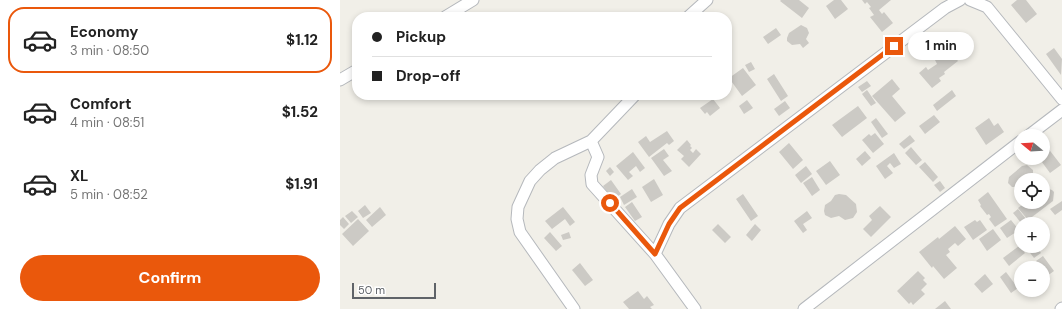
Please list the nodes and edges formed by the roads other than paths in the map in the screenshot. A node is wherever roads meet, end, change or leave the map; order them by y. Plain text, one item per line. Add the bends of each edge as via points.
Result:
1 (473, 0) edge
2 (707, 0) edge
3 (960, 0) edge
4 (970, 0) edge
5 (453, 12) edge
6 (694, 12) edge
7 (352, 73) edge
8 (340, 80) edge
9 (1062, 99) edge
10 (630, 100) edge
11 (1062, 110) edge
12 (1037, 129) edge
13 (591, 141) junction
14 (1014, 146) edge
15 (655, 254) junction
16 (574, 309) edge
17 (695, 309) edge
18 (804, 309) edge

1 - 5 street
2 - 6 street
3 - 15 street via 945,8 680,208 669,224
4 - 9 street via 987,7
7 - 8 street
10 - 13 street
11 - 12 street
13 - 15 street via 598,157 591,176 592,184
13 - 16 street via 555,158 540,170 526,187 517,213 520,232
14 - 18 street
15 - 17 street

